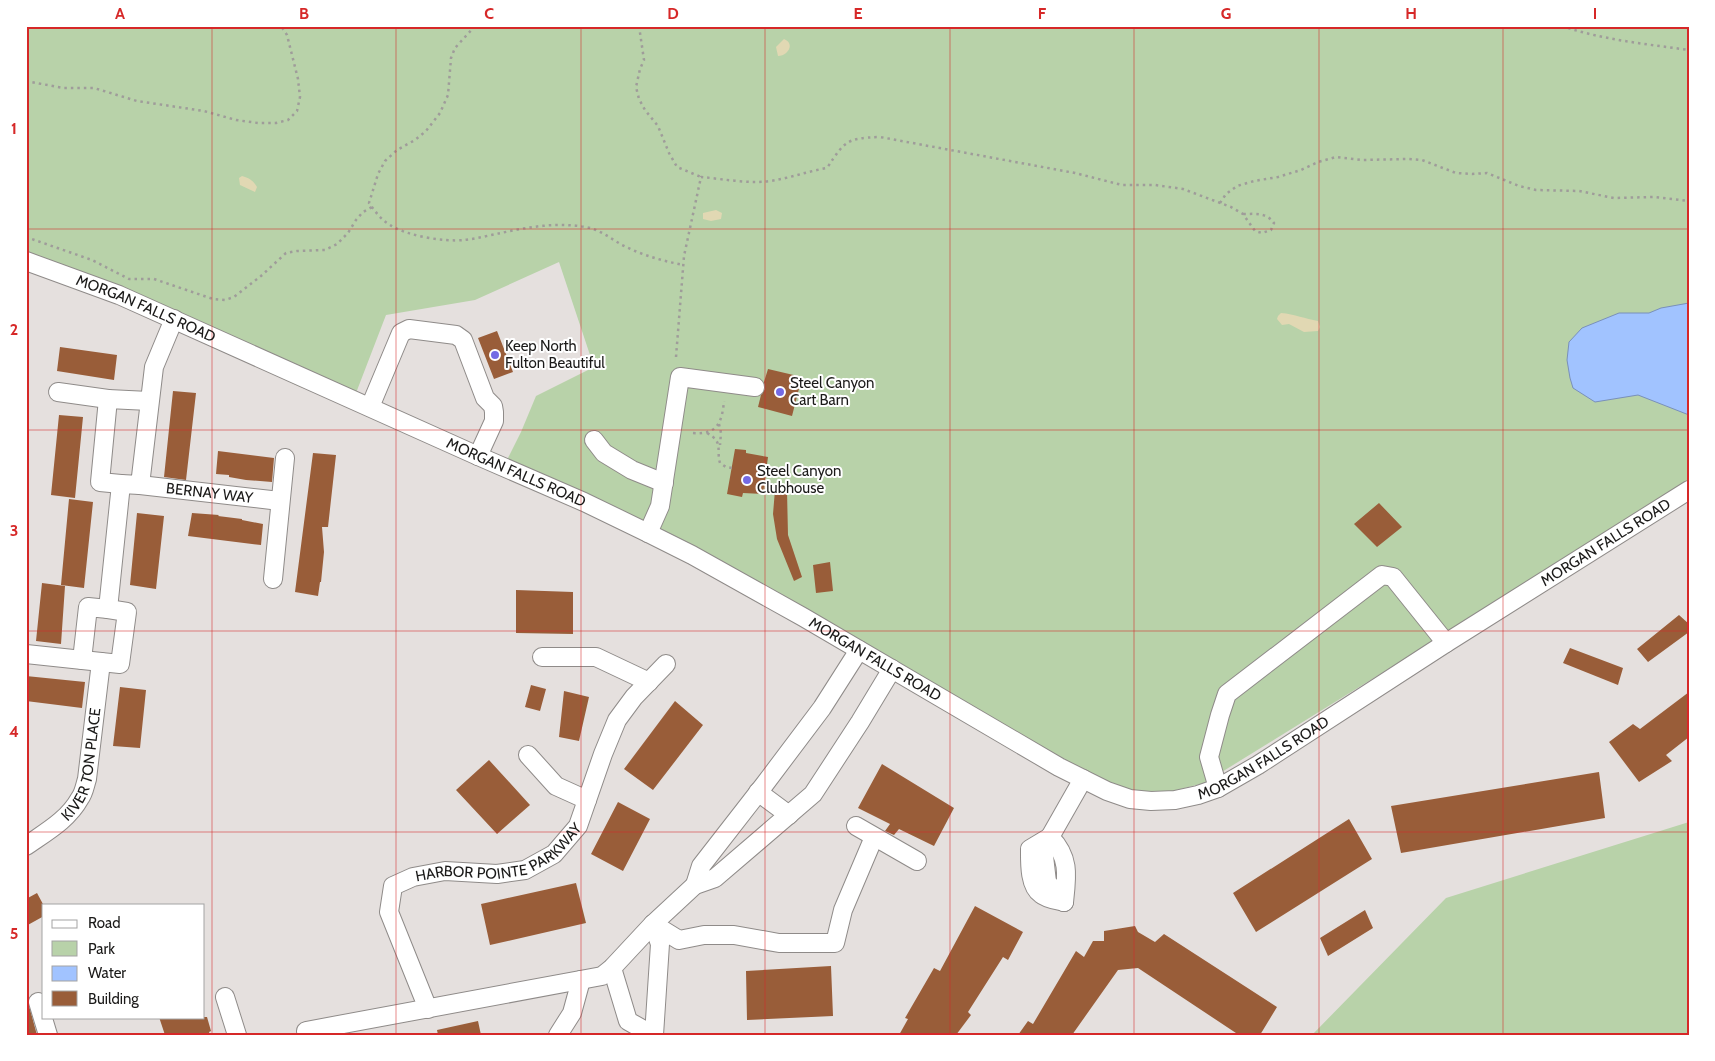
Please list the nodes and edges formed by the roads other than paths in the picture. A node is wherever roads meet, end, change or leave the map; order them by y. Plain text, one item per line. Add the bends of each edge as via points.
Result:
1 (26, 261) edge
2 (174, 319) junction
3 (755, 387) dead end
4 (58, 392) dead end
5 (108, 399) junction
6 (148, 401) junction
7 (370, 407) junction
8 (594, 440) dead end
9 (478, 456) junction
10 (285, 458) dead end
11 (664, 483) junction
12 (121, 484) junction
13 (140, 484) junction
14 (1689, 490) edge
15 (280, 501) junction
16 (648, 533) junction
17 (273, 579) dead end
18 (108, 609) junction
19 (1446, 643) junction
20 (859, 650) junction
21 (26, 654) edge
22 (542, 657) dead end
23 (82, 660) junction
24 (101, 662) junction
25 (666, 664) dead end
26 (892, 669) junction
27 (649, 682) junction
28 (528, 755) dead end
29 (1083, 779) junction
30 (1218, 788) junction
31 (758, 792) junction
32 (587, 800) junction
33 (789, 815) junction
34 (856, 826) dead end
35 (731, 827) junction
36 (874, 837) junction
37 (1050, 837) junction
38 (26, 846) edge
39 (753, 846) junction
40 (917, 861) dead end
41 (695, 885) junction
42 (653, 924) junction
43 (612, 968) junction
44 (581, 980) junction
45 (225, 997) dead end
46 (38, 1002) dead end
47 (428, 1008) junction
48 (42, 1015) edge
49 (43, 1018) edge
50 (306, 1031) dead end
51 (48, 1035) edge
52 (237, 1035) edge
53 (558, 1035) edge
54 (654, 1035) edge

1 - 2 street, MORGAN FALLS ROAD
2 - 6 street via 154,367
2 - 7 street, MORGAN FALLS ROAD
3 - 11 street via 680,377
4 - 5 street
5 - 6 street
5 - 12 street via 100,482
6 - 13 street
7 - 9 street, MORGAN FALLS ROAD
7 - 9 street via 401,332 409,329 456,335 463,340 485,398 493,406 494,421
8 - 11 street via 604,453 632,470
9 - 16 street, MORGAN FALLS ROAD
10 - 15 street
11 - 16 street via 660,506
12 - 13 street
12 - 18 street
13 - 15 street, BERNAY WAY
14 - 19 street, MORGAN FALLS ROAD
15 - 17 street
16 - 20 street, MORGAN FALLS ROAD via 692,554
18 - 23 street via 88,607
18 - 24 street via 127,612 120,664
19 - 30 street, MORGAN FALLS ROAD
19 - 30 street via 1393,577 1382,575 1228,694 1209,757
20 - 26 street, MORGAN FALLS ROAD
20 - 31 street via 822,708
21 - 23 street
22 - 27 street via 596,656
23 - 24 street
24 - 38 street, KIVER TON PLACE via 87,779 81,798 69,814
25 - 27 street, HARBOR POINTE PARKWAY
26 - 29 street, MORGAN FALLS ROAD
26 - 33 street via 813,794
27 - 32 street, HARBOR POINTE PARKWAY via 617,720
28 - 32 street via 556,786
29 - 30 street, MORGAN FALLS ROAD via 1115,794 1151,801 1175,800
29 - 37 street
31 - 33 street
31 - 35 street
32 - 47 street, HARBOR POINTE PARKWAY via 578,826 554,854 525,870 497,874 445,871 413,877 393,886 389,912
33 - 39 street
34 - 36 street
35 - 39 street
35 - 41 street via 701,866
36 - 40 street
36 - 42 street via 843,910 835,943 779,943 734,935 704,935 679,940
37 - 37 street via 1060,847 1067,873 1064,902 1038,892 1030,872 1030,850
39 - 41 street via 715,878
41 - 42 street
42 - 43 street
42 - 54 street via 660,944
43 - 44 street via 602,976
43 - 54 street via 628,1021
44 - 47 street
44 - 53 street via 572,1013
45 - 52 street
46 - 48 street
47 - 50 street
49 - 51 street

